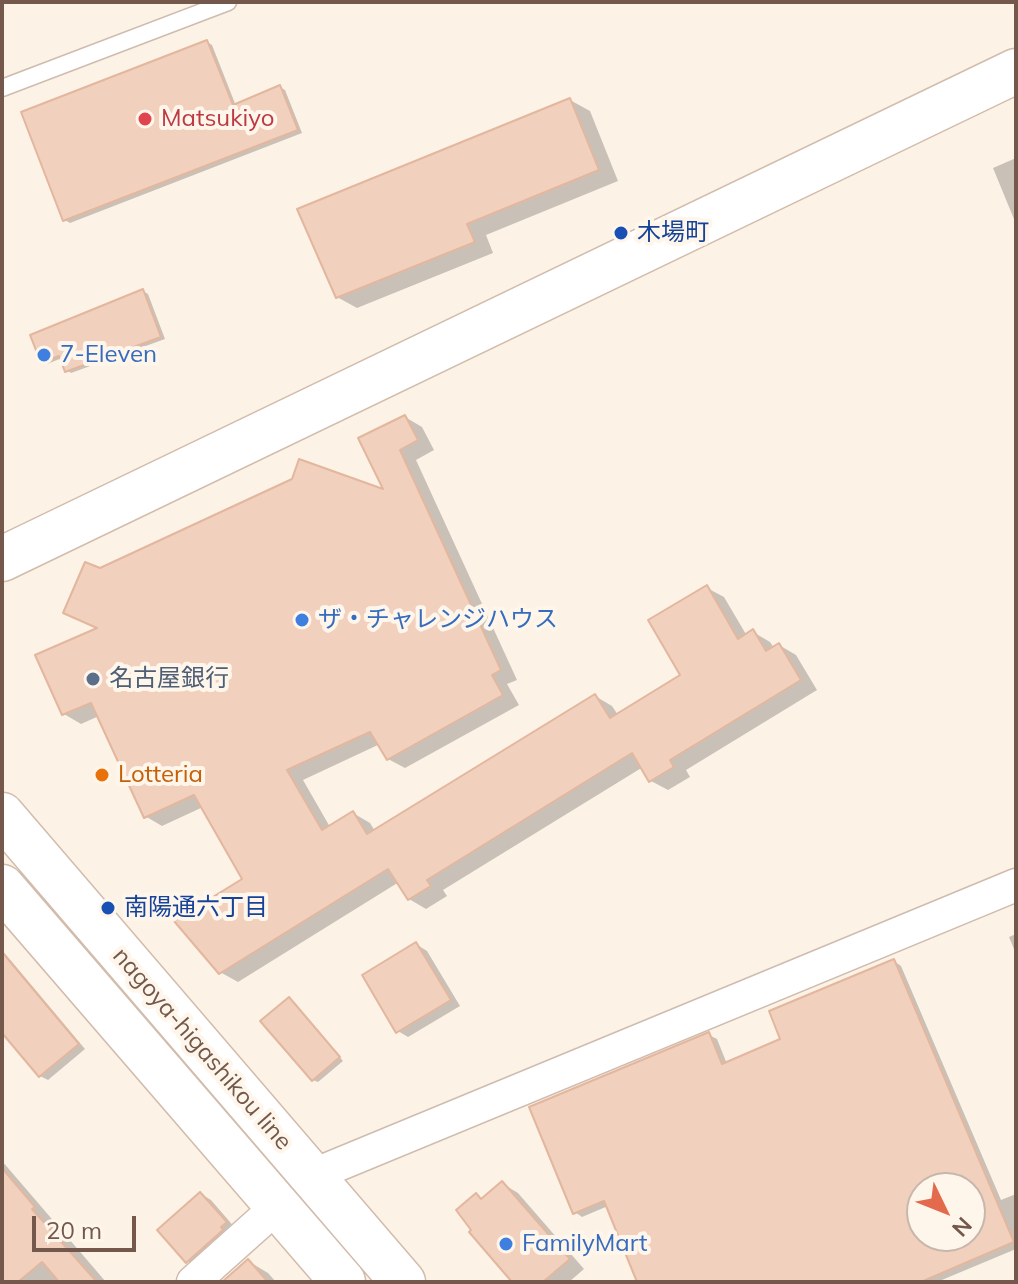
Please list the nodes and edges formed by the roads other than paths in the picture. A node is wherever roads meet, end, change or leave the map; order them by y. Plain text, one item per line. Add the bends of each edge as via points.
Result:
1 (228, 2) edge
2 (1016, 71) edge
3 (2, 88) edge
4 (2, 559) edge
5 (2, 815) edge
6 (1016, 885) edge
7 (2, 887) edge
8 (311, 1176) junction
9 (278, 1206) junction
10 (193, 1282) edge
11 (343, 1282) edge
12 (403, 1282) edge

1 - 3 lane
2 - 4 main road
5 - 8 main road, nagoya-higashikou line
6 - 8 street
7 - 9 main road, nagoya-higashikou line
8 - 12 main road, nagoya-higashikou line
9 - 10 street
9 - 11 main road, nagoya-higashikou line

